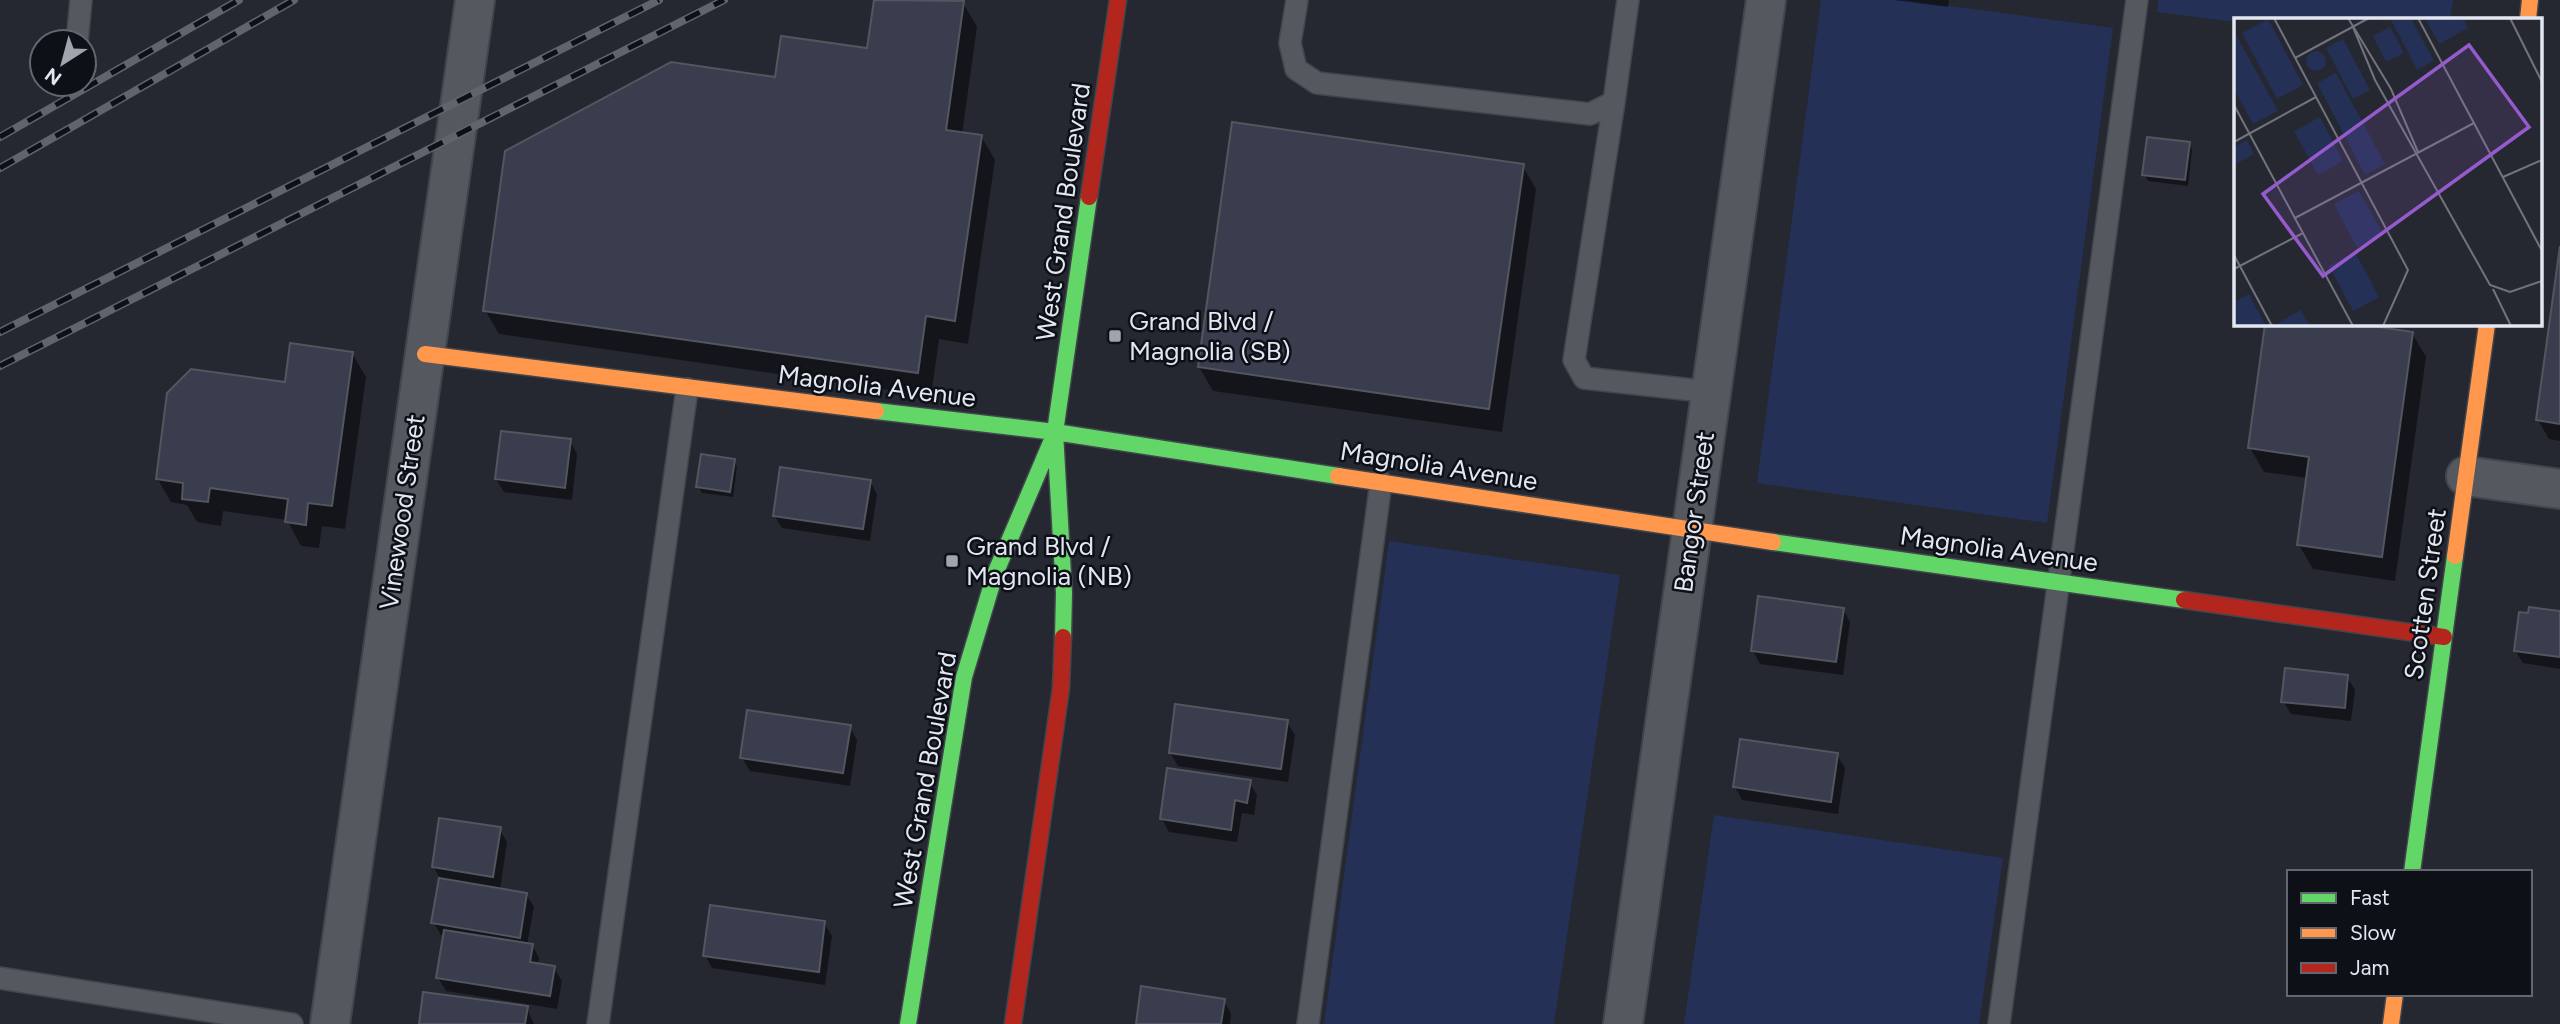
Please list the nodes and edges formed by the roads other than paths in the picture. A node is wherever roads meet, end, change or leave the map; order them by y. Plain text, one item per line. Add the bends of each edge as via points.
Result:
1 (81, 0) edge
2 (475, 0) edge
3 (1118, 0) edge
4 (1297, 0) edge
5 (1628, 0) edge
6 (1766, 0) edge
7 (2137, 0) edge
8 (2530, 0) edge
9 (2528, 18) edge
10 (78, 28) edge
11 (1614, 102) junction
12 (2487, 326) edge
13 (425, 354) junction
14 (687, 389) junction
15 (1711, 393) junction
16 (1055, 432) junction
17 (2466, 476) junction
18 (1381, 482) junction
19 (2560, 489) edge
20 (1691, 530) junction
21 (2056, 582) junction
22 (2444, 637) junction
23 (2412, 870) edge
24 (0, 978) edge
25 (2395, 996) edge
26 (292, 1024) edge
27 (330, 1024) edge
28 (598, 1024) edge
29 (908, 1024) edge
30 (1013, 1024) edge
31 (1308, 1024) edge
32 (1623, 1024) edge
33 (1999, 1024) edge
34 (2391, 1024) edge

1 - 10 lane
2 - 13 street, Vinewood Street
3 - 16 street, West Grand Boulevard
4 - 11 lane via 1290,43 1296,69 1317,83 1590,114
5 - 11 lane
6 - 15 street, Bangor Street
7 - 21 lane
8 - 9 street
11 - 15 lane via 1574,360 1577,370 1584,378
12 - 17 street, Scotten Street
13 - 14 street, Magnolia Avenue
13 - 27 street, Vinewood Street
14 - 16 street, Magnolia Avenue
14 - 28 lane
15 - 20 street, Bangor Street
16 - 18 street, Magnolia Avenue
16 - 29 street, West Grand Boulevard via 995,575 964,677
16 - 30 street, West Grand Boulevard via 1063,593 1061,688
17 - 19 street
17 - 22 street, Scotten Street
18 - 20 street, Magnolia Avenue
18 - 31 lane
20 - 21 street, Magnolia Avenue
20 - 32 street, Bangor Street
21 - 22 street, Magnolia Avenue
21 - 33 lane
22 - 23 street, Scotten Street
24 - 26 lane
25 - 34 street

